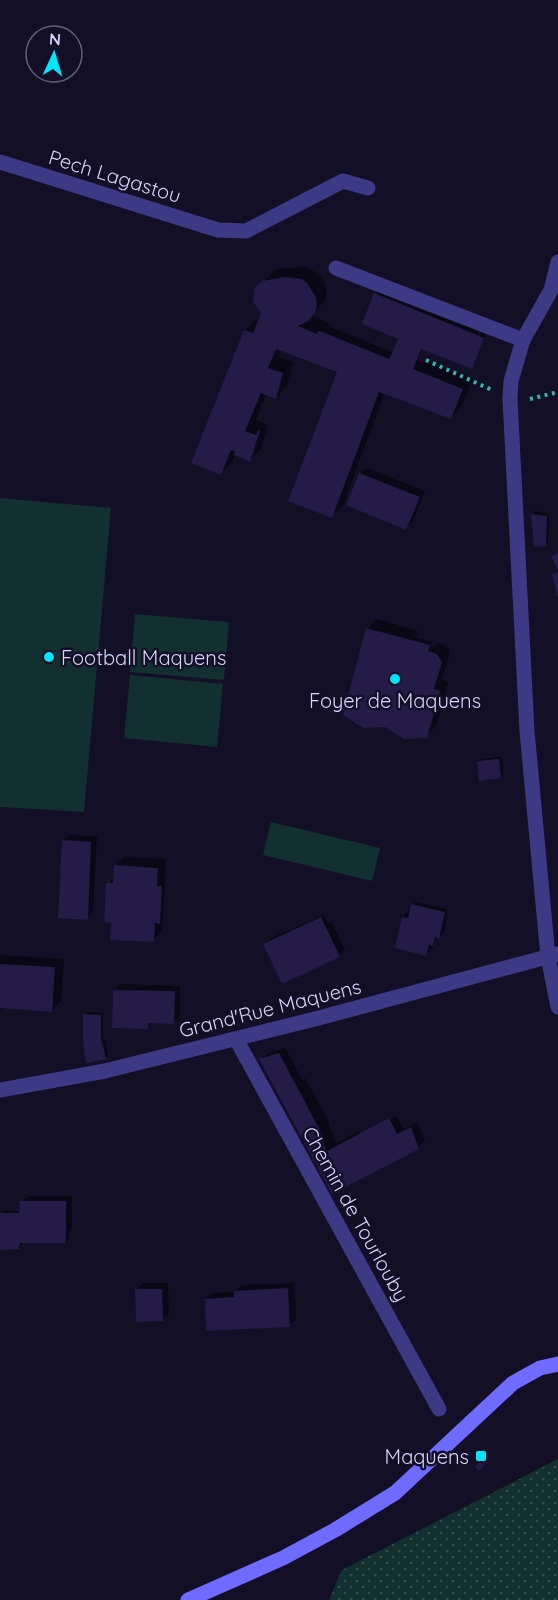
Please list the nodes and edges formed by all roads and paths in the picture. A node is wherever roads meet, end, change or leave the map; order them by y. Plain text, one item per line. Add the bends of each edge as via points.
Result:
1 (0, 162) edge
2 (368, 188) dead end
3 (558, 262) edge
4 (336, 268) dead end
5 (523, 340) junction
6 (551, 913) edge
7 (553, 956) edge
8 (558, 1007) edge
9 (236, 1039) junction
10 (0, 1090) edge
11 (558, 1364) edge
12 (439, 1409) dead end
13 (188, 1600) edge

1 - 2 street, Pech Lagastou via 218,230 246,231 343,181
3 - 5 street via 550,290
4 - 5 street
5 - 6 street via 510,399 527,731
6 - 7 street
7 - 8 street
7 - 9 street, Grand'Rue Maquens
9 - 10 street, Grand'Rue Maquens via 105,1071
9 - 12 street, Chemin de Tourlouby
11 - 13 main road via 540,1368 513,1383 395,1492 283,1558

